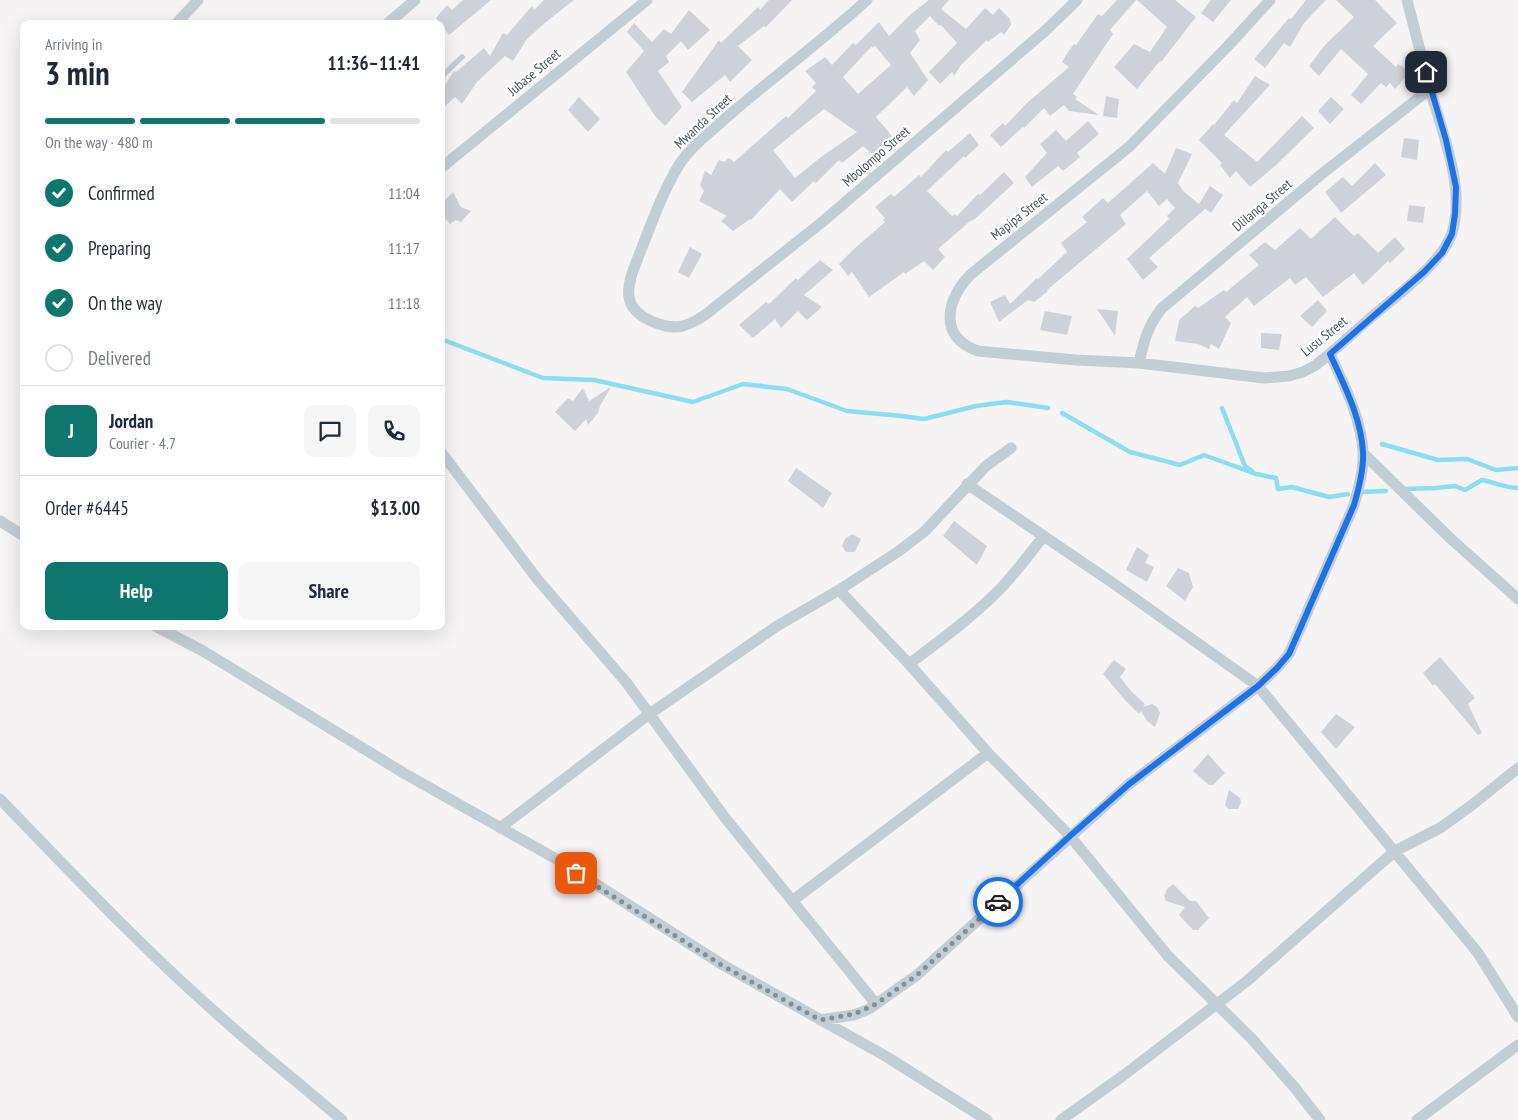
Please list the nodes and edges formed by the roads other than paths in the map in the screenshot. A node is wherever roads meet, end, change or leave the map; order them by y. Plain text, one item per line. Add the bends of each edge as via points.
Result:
1 (198, 0) edge
2 (415, 0) edge
3 (646, 0) edge
4 (867, 0) edge
5 (1077, 0) edge
6 (1270, 0) edge
7 (1407, 0) edge
8 (180, 20) edge
9 (392, 20) edge
10 (462, 57) dead end
11 (445, 73) edge
12 (1430, 89) junction
13 (445, 165) edge
14 (688, 326) joint
15 (1330, 354) junction
16 (1139, 364) junction
17 (1011, 448) dead end
18 (1363, 452) junction
19 (445, 457) edge
20 (967, 484) junction
21 (0, 521) edge
22 (20, 534) edge
23 (1044, 536) junction
24 (839, 590) junction
25 (1518, 599) edge
26 (163, 630) edge
27 (909, 664) junction
28 (1258, 686) junction
29 (648, 715) junction
30 (988, 754) junction
31 (1518, 768) edge
32 (0, 799) edge
33 (500, 828) junction
34 (1070, 836) junction
35 (1395, 851) junction
36 (792, 902) junction
37 (876, 1004) junction
38 (1216, 1004) junction
39 (1518, 1017) edge
40 (820, 1020) junction
41 (1518, 1045) edge
42 (342, 1120) edge
43 (987, 1120) edge
44 (1062, 1120) edge
45 (1320, 1120) edge
46 (1417, 1120) edge

1 - 8 street
2 - 9 street
3 - 13 street, Jubase Street
4 - 14 street, Mwanda Street via 742,104 692,148 680,164 631,274 628,294 640,315 651,321 673,327
5 - 14 street, Mbolompo Street via 821,222
6 - 16 street, Mapipa Street via 1129,147 963,283 950,311 952,331 969,348 978,351
7 - 12 street, Lusu Street
10 - 11 lane
12 - 15 street, Lusu Street via 1456,187 1452,234 1442,253 1425,271
12 - 16 street, Dlilanga Street via 1323,173 1161,309 1145,335
15 - 16 street, Lusu Street via 1303,372 1264,378
15 - 18 street via 1358,418
17 - 20 street
18 - 25 street via 1450,538
18 - 28 street via 1354,505 1298,634 1289,654
19 - 29 street via 538,580 626,682
20 - 23 street
20 - 24 street via 925,531
21 - 22 street
23 - 27 street via 998,591
23 - 28 street
24 - 27 street
24 - 29 street via 777,626
26 - 33 street
27 - 30 street
28 - 34 street via 1128,785
28 - 35 street
29 - 33 street
29 - 36 street
30 - 34 street
30 - 36 street
31 - 35 street via 1440,828
32 - 42 street via 128,930 215,1013
33 - 40 street via 558,860 723,966
34 - 37 street via 917,975
34 - 38 street via 1168,956
35 - 38 street via 1247,981
35 - 39 street via 1478,953
36 - 37 street
37 - 40 street via 854,1014
38 - 44 street
38 - 45 street via 1252,1038
40 - 43 street via 887,1057
41 - 46 street

